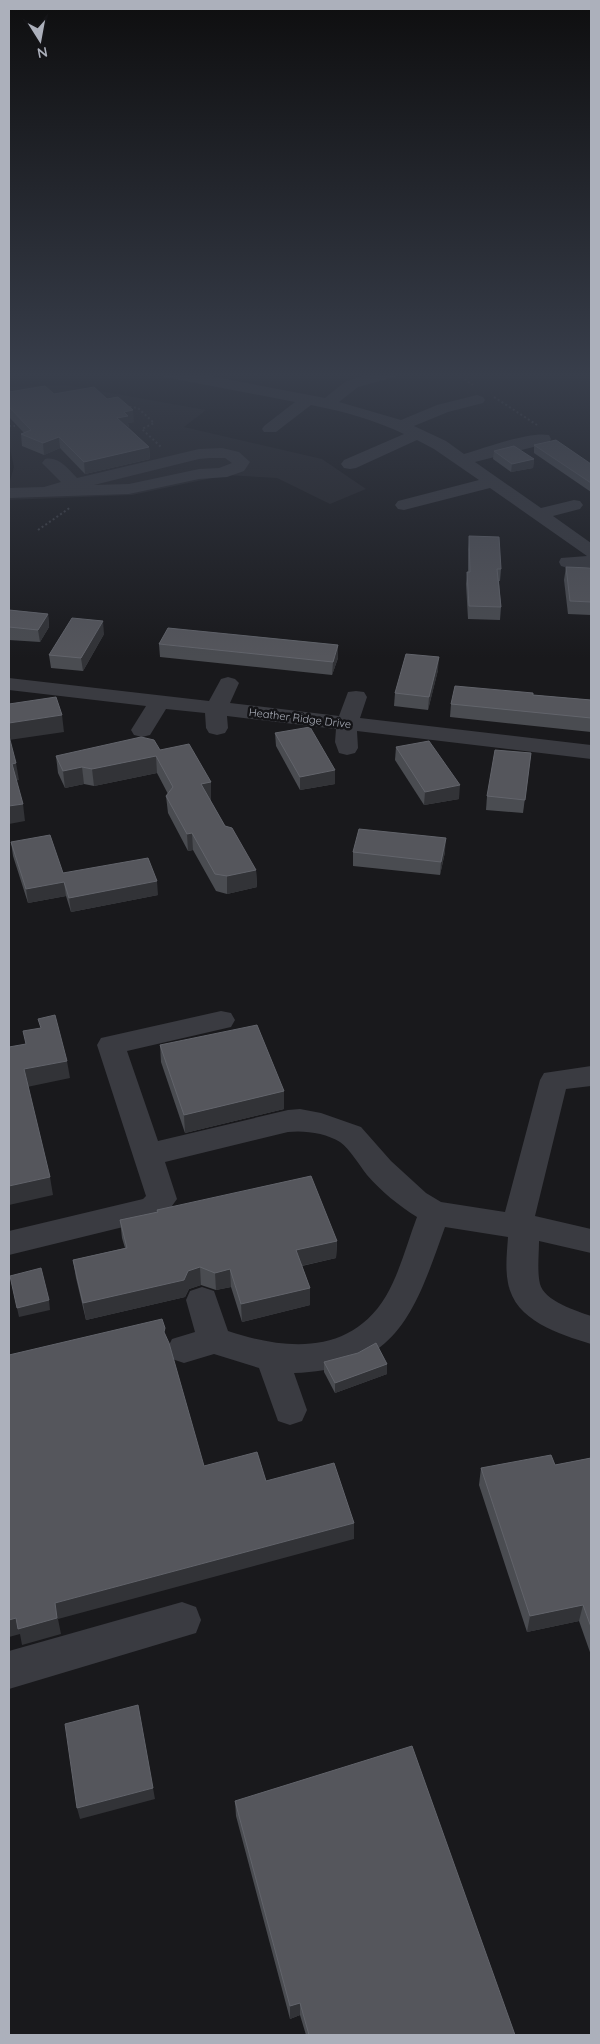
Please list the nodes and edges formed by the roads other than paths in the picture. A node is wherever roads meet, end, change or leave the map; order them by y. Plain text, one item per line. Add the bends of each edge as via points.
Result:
1 (56, 467) edge
2 (143, 467) edge
3 (237, 467) edge
4 (472, 467) edge
5 (492, 482) junction
6 (73, 484) junction
7 (43, 492) junction
8 (9, 493) edge
9 (574, 504) dead end
10 (404, 505) dead end
11 (538, 514) junction
12 (591, 551) edge
13 (591, 561) edge
14 (568, 562) dead end
15 (228, 683) dead end
16 (9, 684) edge
17 (356, 697) dead end
18 (160, 702) junction
19 (216, 718) junction
20 (348, 723) junction
21 (142, 730) dead end
22 (347, 748) dead end
23 (591, 752) edge
24 (221, 1020) dead end
25 (591, 1076) edge
26 (147, 1155) junction
27 (434, 1213) junction
28 (521, 1226) junction
29 (591, 1241) edge
30 (9, 1243) edge
31 (202, 1300) dead end
32 (591, 1330) edge
33 (272, 1357) junction
34 (290, 1410) dead end
35 (182, 1620) dead end
36 (9, 1670) edge

1 - 6 street
2 - 6 street
3 - 7 street via 129,489
4 - 5 street
5 - 10 street
5 - 11 street
6 - 7 street
7 - 8 street
9 - 11 street
11 - 12 street
13 - 14 street
15 - 19 street
16 - 18 street, Heather Ridge Drive
17 - 20 street
18 - 19 street, Heather Ridge Drive
18 - 21 street
19 - 20 street, Heather Ridge Drive
20 - 22 street
20 - 23 street, Heather Ridge Drive via 566,760
24 - 26 street via 111,1045
25 - 28 street via 554,1080
26 - 27 street via 288,1121 321,1124 351,1135 380,1169
26 - 30 street via 162,1199 152,1209
27 - 28 street
27 - 33 street via 399,1303 368,1338 346,1351 323,1357
28 - 29 street
28 - 32 street via 524,1284 530,1298 544,1311
31 - 33 street via 199,1345
33 - 34 street
35 - 36 street

